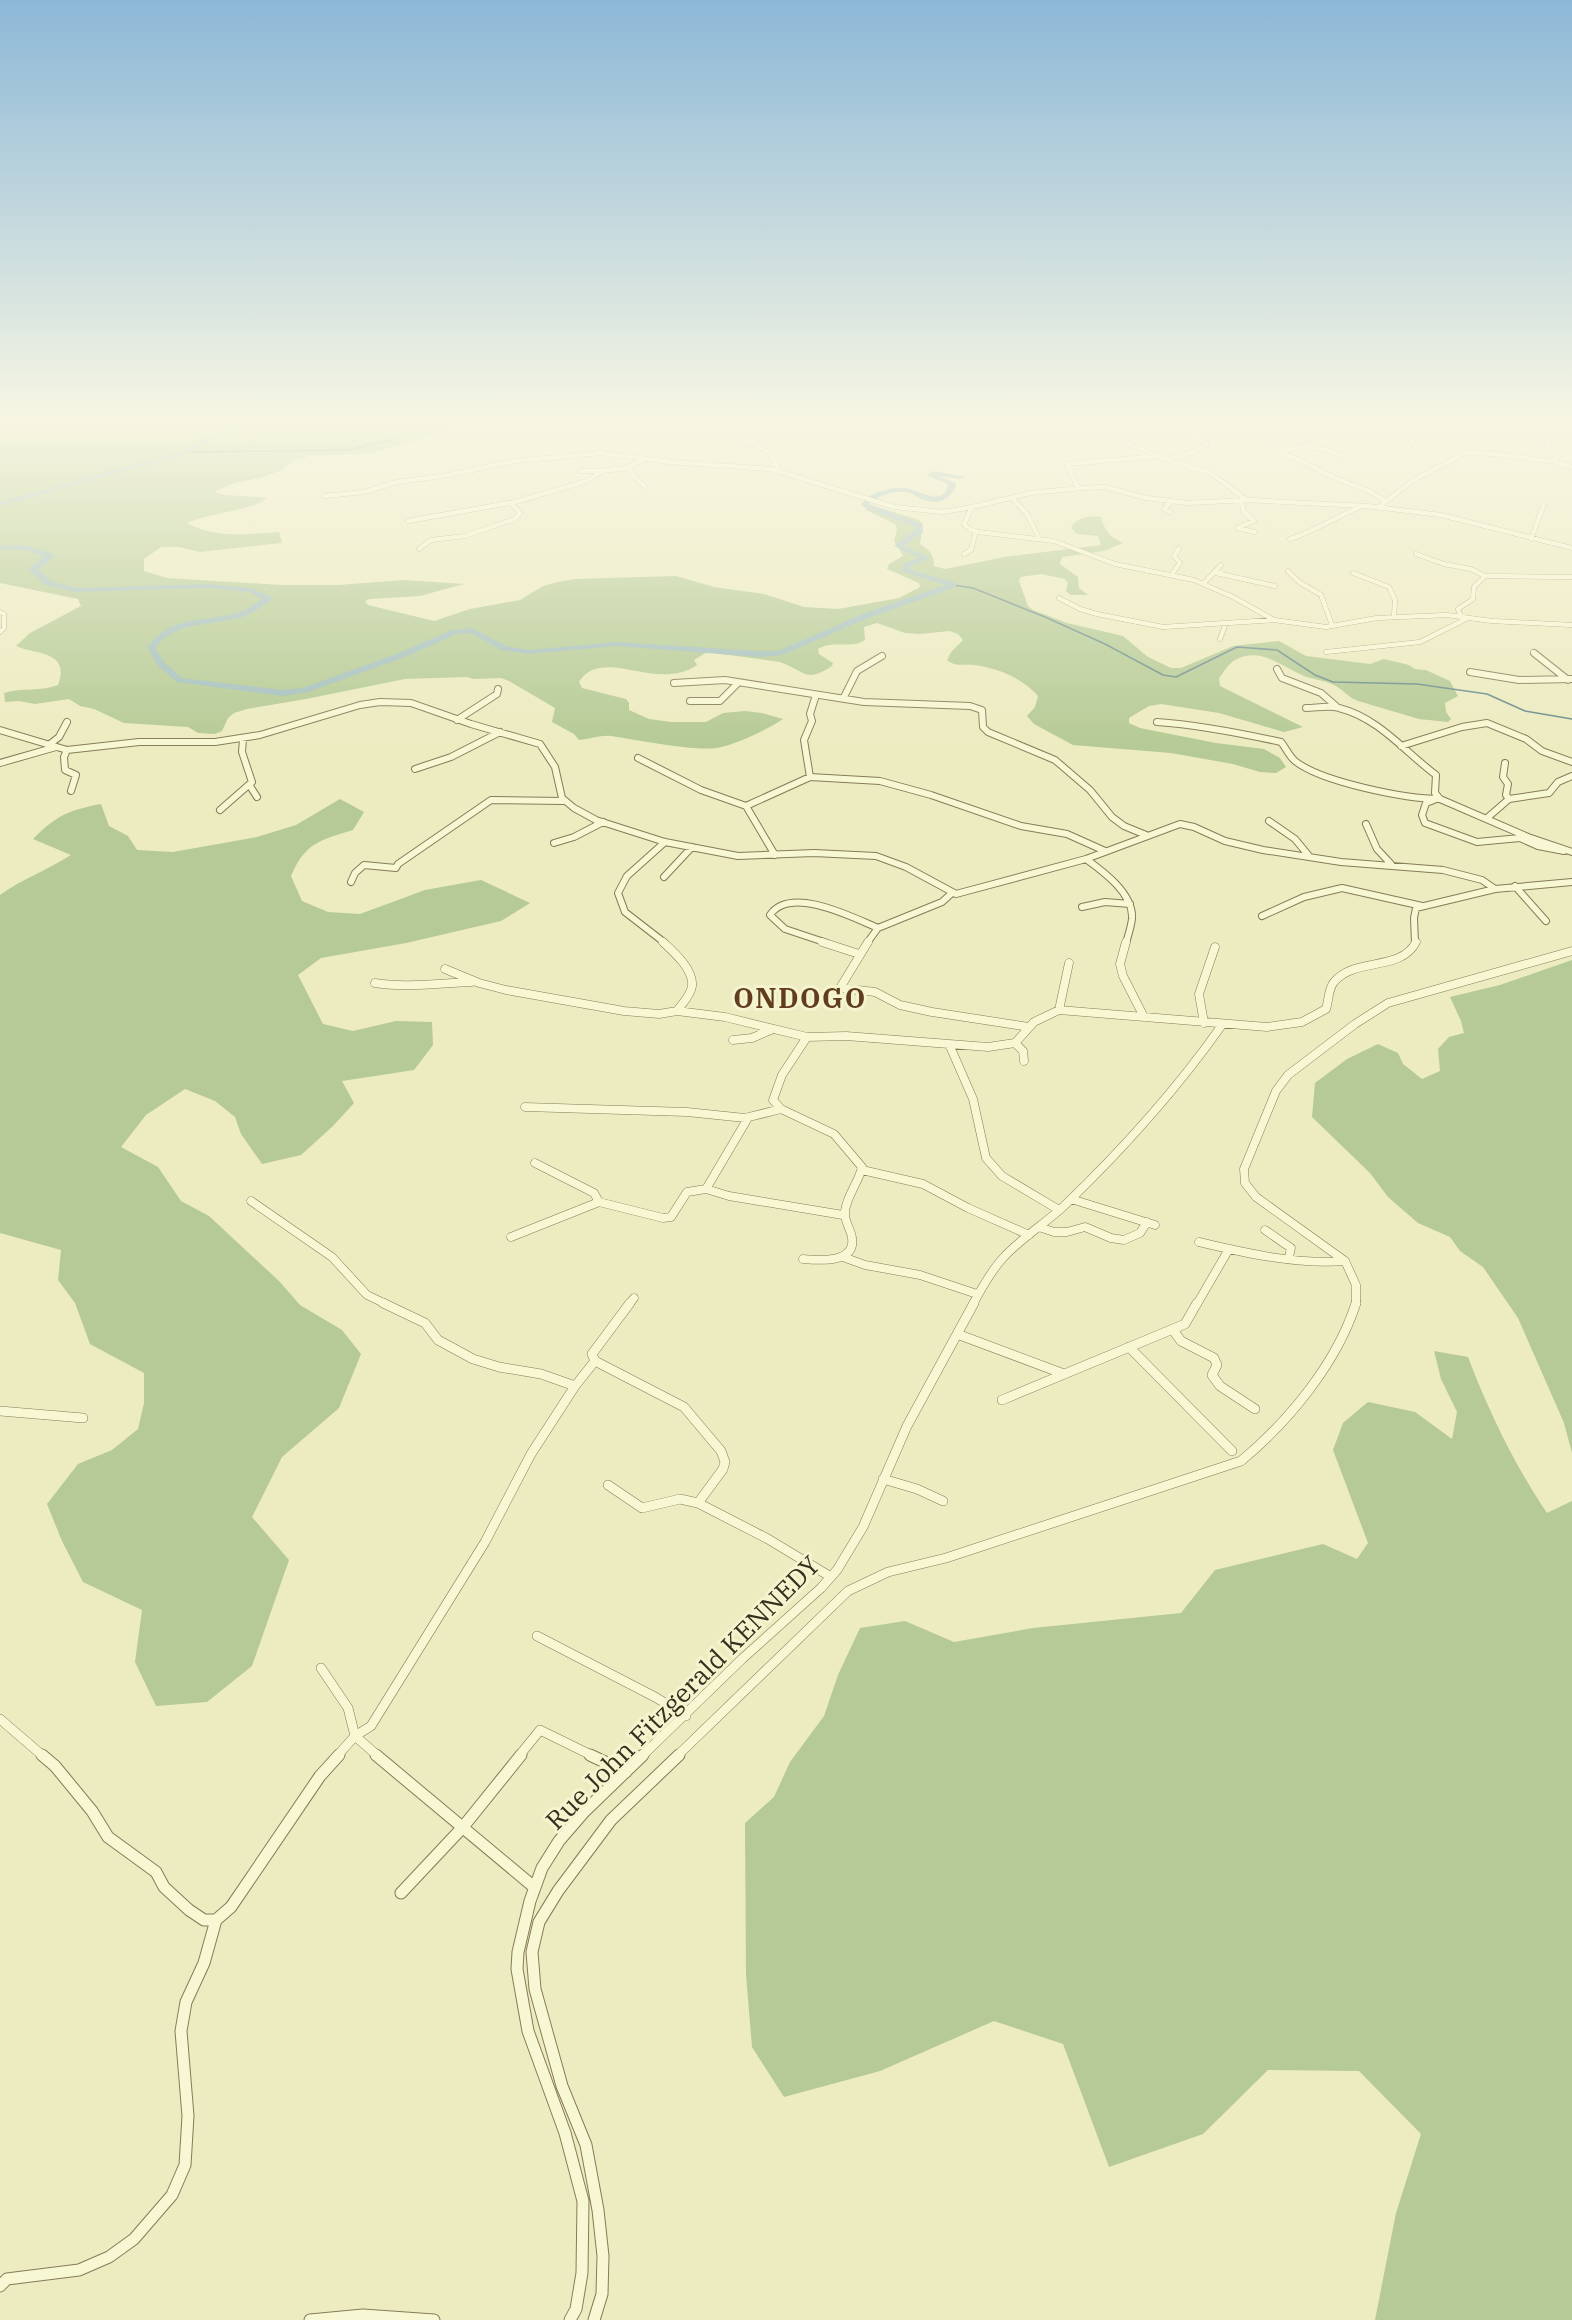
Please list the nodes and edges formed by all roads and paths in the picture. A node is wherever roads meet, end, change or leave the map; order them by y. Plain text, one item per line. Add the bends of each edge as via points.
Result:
1 (482, 530) edge
2 (1036, 530) edge
3 (1251, 530) edge
4 (1315, 530) edge
5 (1500, 530) edge
6 (1536, 530) edge
7 (976, 531) joint
8 (1255, 531) dead end
9 (1040, 538) junction
10 (1290, 539) dead end
11 (1531, 539) junction
12 (1179, 548) dead end
13 (1572, 548) edge
14 (419, 549) dead end
15 (964, 554) dead end
16 (1416, 554) dead end
17 (1221, 565) dead end
18 (1288, 571) dead end
19 (1216, 573) junction
20 (1353, 573) dead end
21 (1172, 574) junction
22 (1485, 576) junction
23 (1572, 577) edge
24 (1204, 583) junction
25 (1275, 586) dead end
26 (1059, 598) dead end
27 (0, 612) edge
28 (1394, 617) junction
29 (1461, 617) junction
30 (1468, 618) junction
31 (1274, 620) junction
32 (1226, 623) junction
33 (1332, 625) junction
34 (1572, 625) edge
35 (0, 632) edge
36 (1220, 639) dead end
37 (1326, 652) dead end
38 (1533, 652) dead end
39 (882, 656) dead end
40 (1277, 669) dead end
41 (1470, 672) dead end
42 (1570, 679) edge
43 (674, 683) dead end
44 (738, 683) junction
45 (498, 689) dead end
46 (816, 695) junction
47 (844, 698) junction
48 (690, 700) dead end
49 (1337, 707) junction
50 (1306, 708) dead end
51 (457, 720) junction
52 (67, 722) dead end
53 (1156, 722) dead end
54 (0, 730) edge
55 (500, 732) junction
56 (243, 739) junction
57 (53, 746) junction
58 (1401, 746) junction
59 (67, 750) junction
60 (638, 758) dead end
61 (1572, 762) edge
62 (0, 763) edge
63 (1506, 763) dead end
64 (415, 769) dead end
65 (809, 769) junction
66 (1572, 776) edge
67 (810, 777) junction
68 (821, 779) junction
69 (250, 786) junction
70 (71, 791) dead end
71 (257, 797) dead end
72 (1509, 799) junction
73 (1437, 800) junction
74 (564, 801) junction
75 (746, 806) junction
76 (220, 810) dead end
77 (1486, 818) junction
78 (1269, 821) dead end
79 (603, 822) junction
80 (1366, 824) dead end
81 (1146, 835) junction
82 (665, 842) junction
83 (554, 843) dead end
84 (692, 847) junction
85 (1105, 851) junction
86 (1572, 852) edge
87 (776, 855) junction
88 (1310, 857) junction
89 (1086, 859) junction
90 (1392, 865) junction
91 (664, 877) dead end
92 (351, 882) dead end
93 (1572, 882) edge
94 (1515, 886) junction
95 (1496, 889) junction
96 (952, 893) junction
97 (1130, 904) junction
98 (1423, 906) junction
99 (1082, 907) dead end
100 (1262, 916) dead end
101 (1546, 921) dead end
102 (878, 928) junction
103 (1215, 947) dead end
104 (1572, 951) edge
105 (859, 954) junction
106 (1069, 963) dead end
107 (445, 969) dead end
108 (375, 983) dead end
109 (479, 983) junction
110 (1059, 1010) junction
111 (676, 1011) junction
112 (1144, 1017) junction
113 (1204, 1023) junction
114 (1222, 1024) junction
115 (1029, 1028) junction
116 (773, 1029) junction
117 (807, 1037) junction
118 (733, 1040) dead end
119 (1015, 1043) junction
120 (950, 1044) junction
121 (1024, 1061) dead end
122 (525, 1107) dead end
123 (781, 1109) junction
124 (748, 1118) junction
125 (535, 1163) dead end
126 (862, 1170) junction
127 (705, 1189) junction
128 (1071, 1199) junction
129 (251, 1201) dead end
130 (599, 1202) junction
131 (1059, 1210) junction
132 (843, 1215) junction
133 (1039, 1227) junction
134 (1265, 1230) dead end
135 (1029, 1234) junction
136 (511, 1238) dead end
137 (1199, 1242) dead end
138 (1229, 1249) junction
139 (843, 1257) junction
140 (1289, 1257) junction
141 (802, 1259) dead end
142 (1346, 1261) junction
143 (978, 1294) junction
144 (634, 1298) dead end
145 (1173, 1330) junction
146 (957, 1334) junction
147 (1129, 1347) junction
148 (595, 1361) junction
149 (1064, 1374) junction
150 (575, 1386) junction
151 (1002, 1400) dead end
152 (1255, 1409) dead end
153 (0, 1411) edge
154 (83, 1418) dead end
155 (1232, 1452) dead end
156 (883, 1479) junction
157 (608, 1485) dead end
158 (943, 1501) dead end
159 (698, 1503) junction
160 (831, 1577) junction
161 (537, 1636) dead end
162 (321, 1668) dead end
163 (686, 1716) junction
164 (0, 1719) edge
165 (355, 1736) junction
166 (626, 1772) junction
167 (463, 1827) junction
168 (534, 1887) junction
169 (401, 1893) dead end
170 (216, 1920) junction
171 (0, 2286) edge
172 (310, 2320) edge
173 (434, 2320) edge
174 (570, 2320) edge
175 (594, 2320) edge

1 - 14 street via 431,540
2 - 9 street
3 - 8 street
4 - 10 street
5 - 11 street
6 - 11 street
7 - 9 street
7 - 15 street via 971,550
9 - 21 street via 1067,544 1115,564
11 - 13 street
12 - 21 street via 1174,556 1179,563
16 - 22 street
17 - 19 street
18 - 33 street via 1321,595
19 - 24 street
19 - 25 street
20 - 28 street via 1389,587 1395,600
21 - 24 street
22 - 23 street
22 - 29 street via 1474,587 1473,599 1458,609
24 - 31 street
26 - 32 street via 1080,609 1150,625
27 - 35 street via 4,614
28 - 29 street
28 - 33 street
29 - 30 street
30 - 34 street
30 - 37 street via 1420,642
31 - 32 street
31 - 33 street via 1316,627
32 - 36 street
38 - 42 street
39 - 47 street via 857,669
40 - 49 street via 1282,678 1322,693
41 - 42 street via 1519,680
43 - 44 street
44 - 46 street
44 - 48 street via 720,701
45 - 51 street via 497,694
46 - 47 street
46 - 65 street via 804,740
47 - 81 street via 979,708 988,732 1055,760 1090,790 1112,818
49 - 50 street
49 - 58 street via 1387,732
51 - 55 street
51 - 56 street via 419,705 380,702 353,706
52 - 57 street
53 - 73 street via 1233,731 1281,742 1294,760 1310,770
54 - 57 street
55 - 64 street via 451,757
55 - 74 street via 542,746 555,767
56 - 59 street via 139,742
56 - 69 street
57 - 59 street
57 - 62 street
58 - 61 street via 1487,723
58 - 73 street via 1436,775
59 - 70 street via 65,770 76,775
60 - 75 street via 701,790
63 - 72 street via 1503,777
65 - 67 street
65 - 68 street
66 - 72 street via 1558,782 1549,792
67 - 68 street
67 - 75 street
68 - 85 street via 880,781 1021,826 1067,834
69 - 71 street
69 - 76 street
72 - 77 street
73 - 77 street
73 - 86 street via 1426,803 1422,812 1425,823 1457,836 1477,842 1520,838 1538,846
74 - 79 street
74 - 92 street via 491,800 396,868 362,866 354,871
75 - 87 street
77 - 86 street
78 - 88 street via 1295,839
79 - 82 street
79 - 83 street
80 - 90 street via 1377,849
81 - 85 street
81 - 88 street via 1183,824 1225,841
82 - 84 street
82 - 111 street via 620,886 617,896 623,911 667,945 691,980 692,988
84 - 87 street via 738,856
84 - 91 street
85 - 89 street
87 - 96 street via 876,856 906,867
88 - 90 street
89 - 96 street
89 - 97 street via 1108,877
90 - 95 street via 1452,872 1487,882
93 - 94 street
94 - 95 street
94 - 101 street
95 - 98 street
96 - 102 street via 939,904
97 - 99 street
97 - 112 street via 1132,919 1120,964
98 - 100 street via 1342,888 1304,897
98 - 114 street via 1414,911 1413,948 1398,957 1341,975 1331,986 1328,1006 1323,1012 1288,1025
102 - 105 street
102 - 105 street via 796,901 779,904 772,910 770,915 785,929
103 - 113 street via 1199,994
104 - 142 street via 1388,1003 1288,1075 1276,1091 1244,1169 1245,1183 1256,1197
105 - 115 street via 840,988 872,991 901,1005 957,1017
106 - 110 street
107 - 109 street
108 - 109 street via 401,987 416,983
109 - 111 street via 624,1011
110 - 112 street
110 - 115 street
111 - 116 street via 725,1017
112 - 113 street
113 - 114 street
114 - 128 street, Rue John Fitzgerald KENNEDY via 1142,1125
115 - 119 street
116 - 117 street
116 - 118 street via 752,1038
117 - 120 street
117 - 123 street via 776,1088 773,1100
119 - 120 street via 988,1047
119 - 121 street via 1023,1051
120 - 131 street via 973,1099 986,1158 1002,1176
122 - 124 street
123 - 124 street
123 - 126 street via 834,1134
124 - 127 street
125 - 130 street via 594,1193
126 - 132 street
126 - 135 street via 922,1184
127 - 130 street via 687,1192 667,1218
127 - 132 street
128 - 131 street, Rue John Fitzgerald KENNEDY
128 - 133 street via 1151,1223 1124,1240 1085,1227 1054,1232
129 - 150 street via 332,1257 367,1295 425,1323 438,1340 473,1359
130 - 136 street
131 - 133 street, Rue John Fitzgerald KENNEDY
132 - 139 street via 852,1238
133 - 135 street, Rue John Fitzgerald KENNEDY
134 - 140 street via 1291,1248
135 - 143 street, Rue John Fitzgerald KENNEDY via 1004,1258
137 - 138 street
138 - 140 street
138 - 145 street via 1193,1313 1185,1324
139 - 141 street via 824,1261
139 - 143 street
140 - 142 street via 1322,1263
142 - 175 street via 1358,1289 1352,1319 1293,1407 1256,1450 1241,1461 946,1558 888,1572 849,1591 611,1820 558,1891 539,1922 532,1952 535,1989 562,2086 586,2145 598,2210 602,2294
143 - 146 street, Rue John Fitzgerald KENNEDY
144 - 148 street via 592,1354
145 - 147 street
145 - 152 street via 1181,1341 1214,1358 1217,1365 1212,1375 1220,1386
146 - 149 street
146 - 156 street, Rue John Fitzgerald KENNEDY
147 - 149 street
147 - 155 street
148 - 150 street
148 - 159 street via 684,1407 717,1445 725,1462 723,1469
149 - 151 street
150 - 165 street via 531,1454 485,1542 371,1726
153 - 154 street
156 - 158 street
156 - 160 street, Rue John Fitzgerald KENNEDY via 863,1527
157 - 159 street via 642,1508 681,1499
159 - 160 street
160 - 163 street, Rue John Fitzgerald KENNEDY
161 - 163 street
162 - 165 street via 348,1708
163 - 166 street, Rue John Fitzgerald KENNEDY
164 - 170 street via 55,1766 108,1837 156,1872 164,1887 189,1910 204,1920
165 - 167 street
165 - 170 street via 320,1776 231,1907
166 - 167 street via 540,1730
166 - 168 street, Rue John Fitzgerald KENNEDY via 569,1827
167 - 168 street
167 - 169 street
168 - 174 street, Rue John Fitzgerald KENNEDY via 518,1952 519,1989 528,2031 565,2133 583,2201 582,2273 576,2309
170 - 171 street via 204,1963 186,2002 180,2031 188,2116 185,2164 172,2195 134,2239 109,2257 79,2270 7,2279
172 - 173 street via 363,2315

